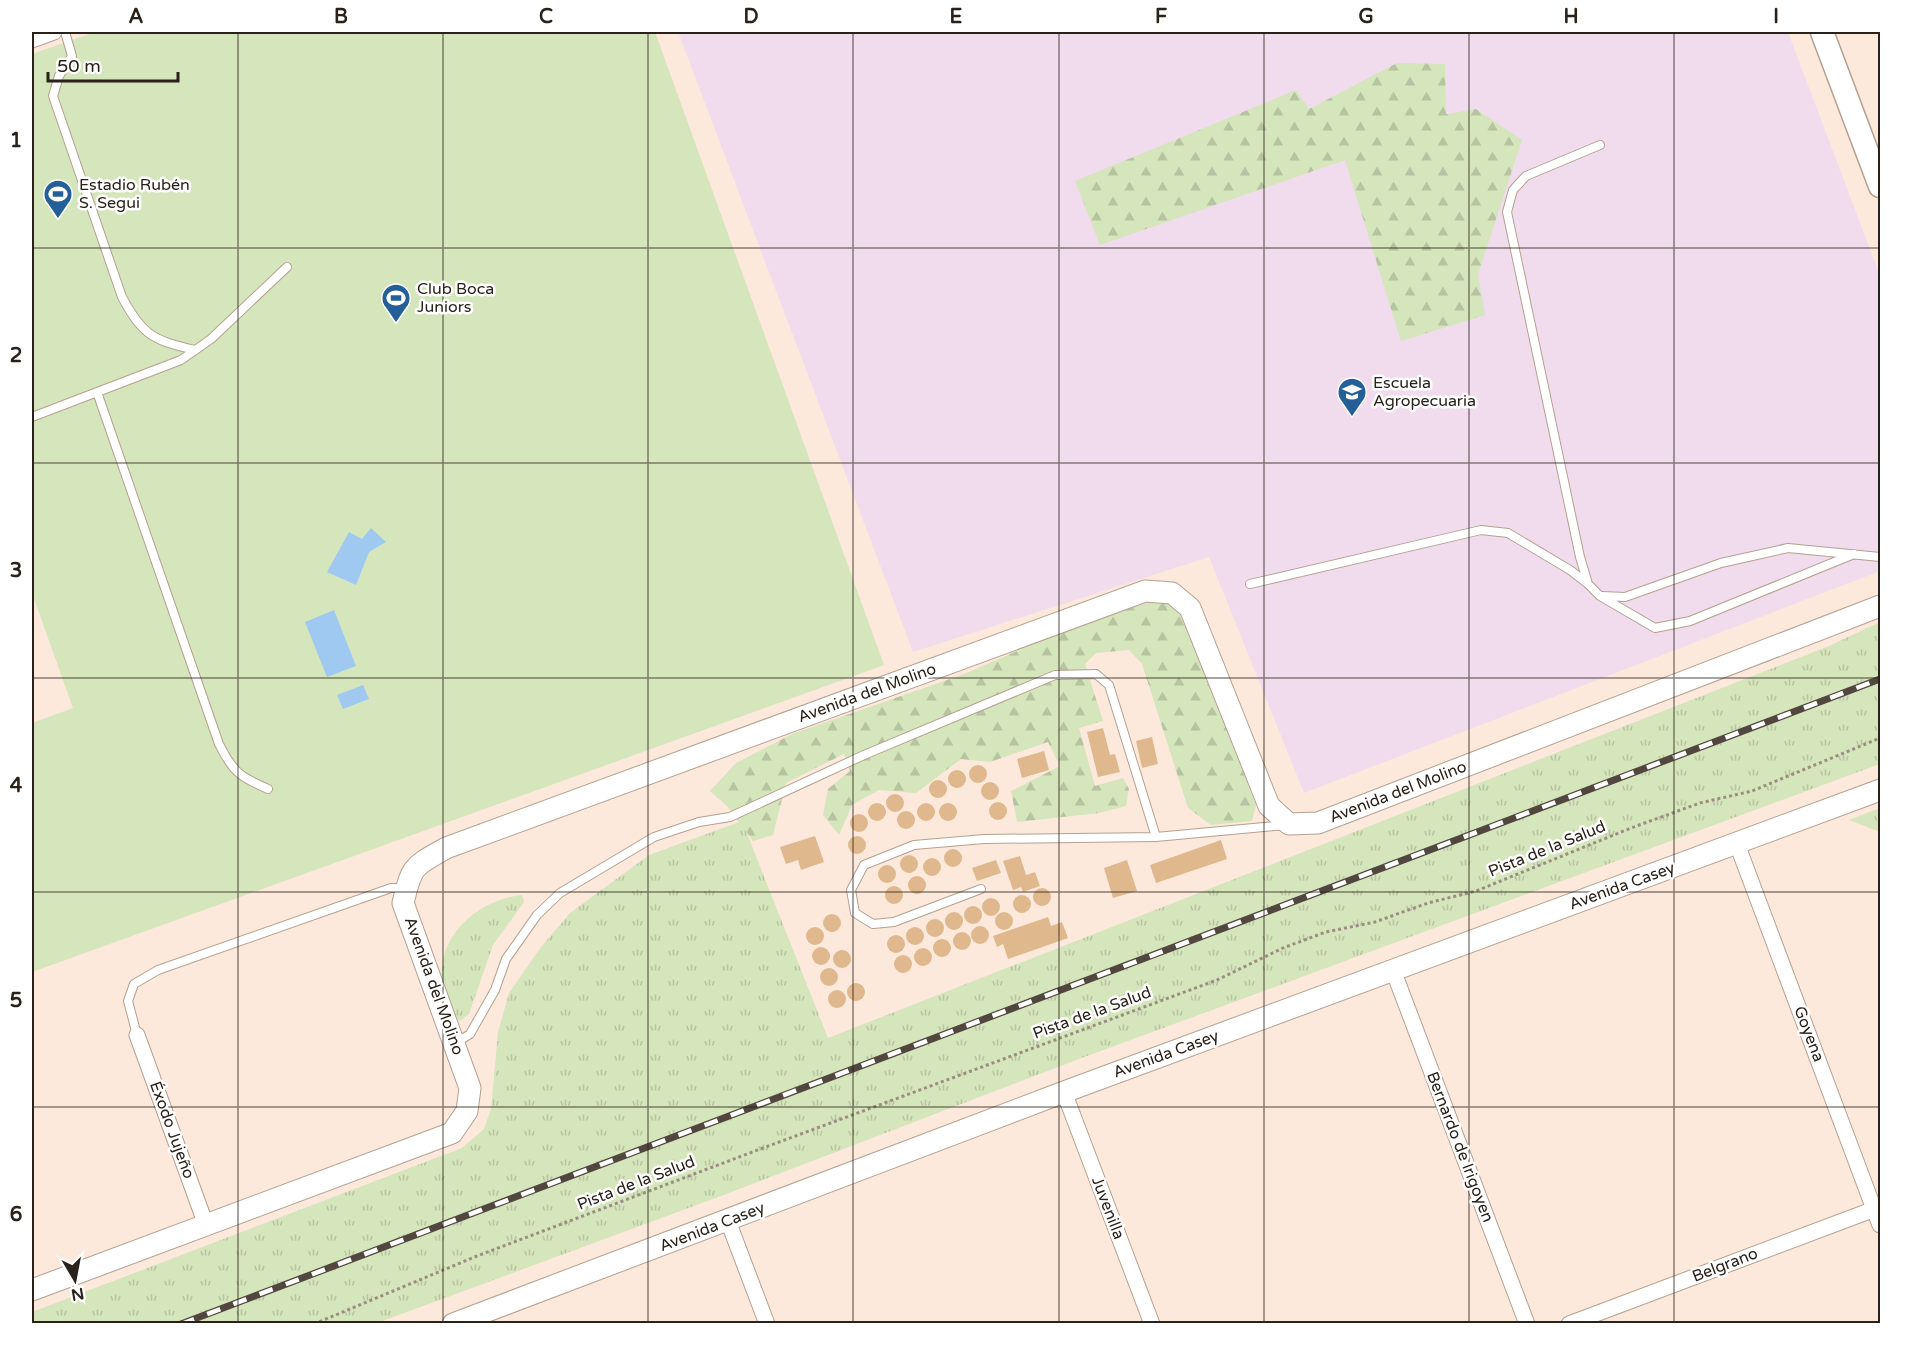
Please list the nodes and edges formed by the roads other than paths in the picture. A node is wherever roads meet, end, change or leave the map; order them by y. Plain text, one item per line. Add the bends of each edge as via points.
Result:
1 (54, 32) edge
2 (65, 32) edge
3 (1822, 32) edge
4 (32, 40) edge
5 (1600, 145) dead end
6 (1881, 186) edge
7 (287, 267) dead end
8 (195, 350) junction
9 (96, 392) junction
10 (32, 417) edge
11 (1854, 554) junction
12 (1881, 557) edge
13 (1250, 584) dead end
14 (1588, 584) junction
15 (1600, 596) junction
16 (1881, 606) edge
17 (268, 789) dead end
18 (1881, 790) edge
19 (1289, 824) junction
20 (1156, 837) junction
21 (1737, 844) junction
22 (407, 888) junction
23 (981, 889) dead end
24 (1393, 970) junction
25 (137, 1035) joint
26 (454, 1044) junction
27 (1064, 1092) junction
28 (1878, 1208) edge
29 (728, 1221) junction
30 (206, 1225) junction
31 (1881, 1225) edge
32 (32, 1290) edge
33 (453, 1323) edge
34 (767, 1323) edge
35 (1152, 1323) edge
36 (1527, 1323) edge
37 (1569, 1323) edge

1 - 4 street
2 - 8 lane via 72,56 59,76 53,96 122,297 136,322 159,342
3 - 6 main road
5 - 14 lane via 1526,176 1513,190 1507,212
7 - 8 lane
8 - 9 lane via 181,360
9 - 10 lane
9 - 17 lane via 219,744 240,776
11 - 12 lane
11 - 15 lane via 1788,548 1721,563 1626,597
11 - 15 lane via 1690,621 1655,628
13 - 14 lane via 1481,530 1508,533
14 - 15 lane
16 - 19 street, Avenida del Molino via 1317,823
18 - 21 street, Avenida Casey
19 - 20 lane
19 - 22 street, Avenida del Molino via 1269,806 1190,608 1172,593 1145,591 446,848 410,873
20 - 23 lane via 984,839 914,845 864,865 851,890 855,913 873,924 894,922
20 - 26 lane via 1109,685 1096,674 1055,675 864,755 730,817 699,822 654,837 560,893 537,915 506,959 495,990 470,1034
21 - 24 street, Avenida Casey
21 - 28 street, Goyena
22 - 25 lane via 391,888 158,970 134,984 128,1001
22 - 26 street, Avenida del Molino via 404,903
24 - 27 street, Avenida Casey
24 - 36 street, Bernardo de Irigoyen
25 - 30 street, Éxodo Jujeño
26 - 30 street, Avenida del Molino via 470,1088 467,1111 452,1133
27 - 29 street, Avenida Casey
27 - 35 street, Juvenilla
28 - 31 street, Goyena
28 - 37 street, Belgrano
29 - 33 street, Avenida Casey
29 - 34 street
30 - 32 street, Avenida del Molino

